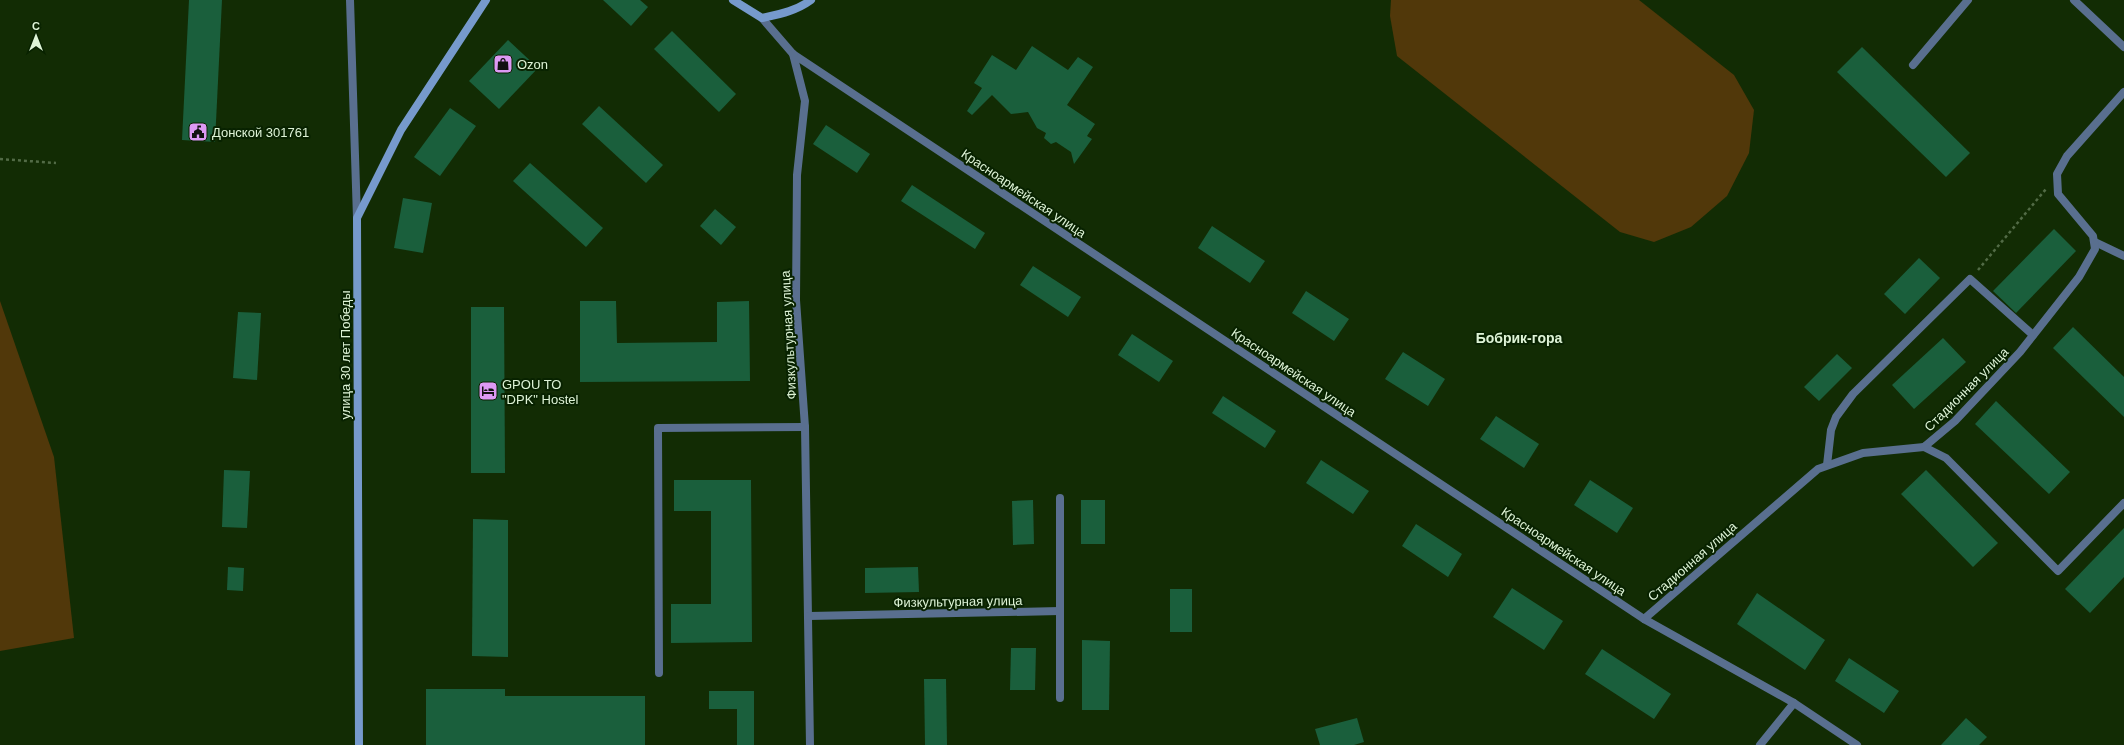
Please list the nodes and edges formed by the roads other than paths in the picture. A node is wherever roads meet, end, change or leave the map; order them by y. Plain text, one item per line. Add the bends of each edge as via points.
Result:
1 (350, 0) edge
2 (486, 0) edge
3 (733, 0) edge
4 (811, 0) edge
5 (1968, 0) edge
6 (2074, 0) edge
7 (762, 18) junction
8 (2124, 47) edge
9 (793, 54) junction
10 (1913, 65) dead end
11 (2123, 95) edge
12 (357, 218) junction
13 (2095, 242) junction
14 (2124, 256) edge
15 (2033, 335) junction
16 (805, 427) junction
17 (1924, 447) junction
18 (1827, 465) junction
19 (1060, 498) dead end
20 (2124, 504) edge
21 (1060, 611) junction
22 (809, 616) junction
23 (1644, 619) junction
24 (659, 672) dead end
25 (1060, 698) dead end
26 (1794, 703) junction
27 (359, 745) edge
28 (810, 745) edge
29 (1760, 745) edge
30 (1857, 745) edge

1 - 12 street
2 - 12 main road, улица 30 лет Победы via 401,130
3 - 7 main road, Красноармейская улица
4 - 7 main road via 789,12
5 - 10 street
6 - 8 street
7 - 9 street, Красноармейская улица
9 - 16 street, Физкультурная улица via 805,101 797,175 796,300
9 - 23 street, Красноармейская улица
11 - 13 street via 2067,156 2057,180 2058,194 2093,236
12 - 27 main road, улица 30 лет Победы
13 - 14 street
13 - 15 street, Стадионная улица via 2094,249 2079,277
15 - 17 street, Стадионная улица via 1955,421
15 - 18 street via 1970,279 1853,394 1836,417 1831,430
16 - 22 street, Физкультурная улица
16 - 24 street via 658,428
17 - 18 street, Стадионная улица via 1863,453
17 - 20 street via 1946,458 2058,570
18 - 23 street, Стадионная улица via 1818,468
19 - 21 street
21 - 22 street, Физкультурная улица
21 - 25 street
22 - 28 street, Физкультурная улица
23 - 26 street, Красноармейская улица
26 - 29 street
26 - 30 street, Красноармейская улица

